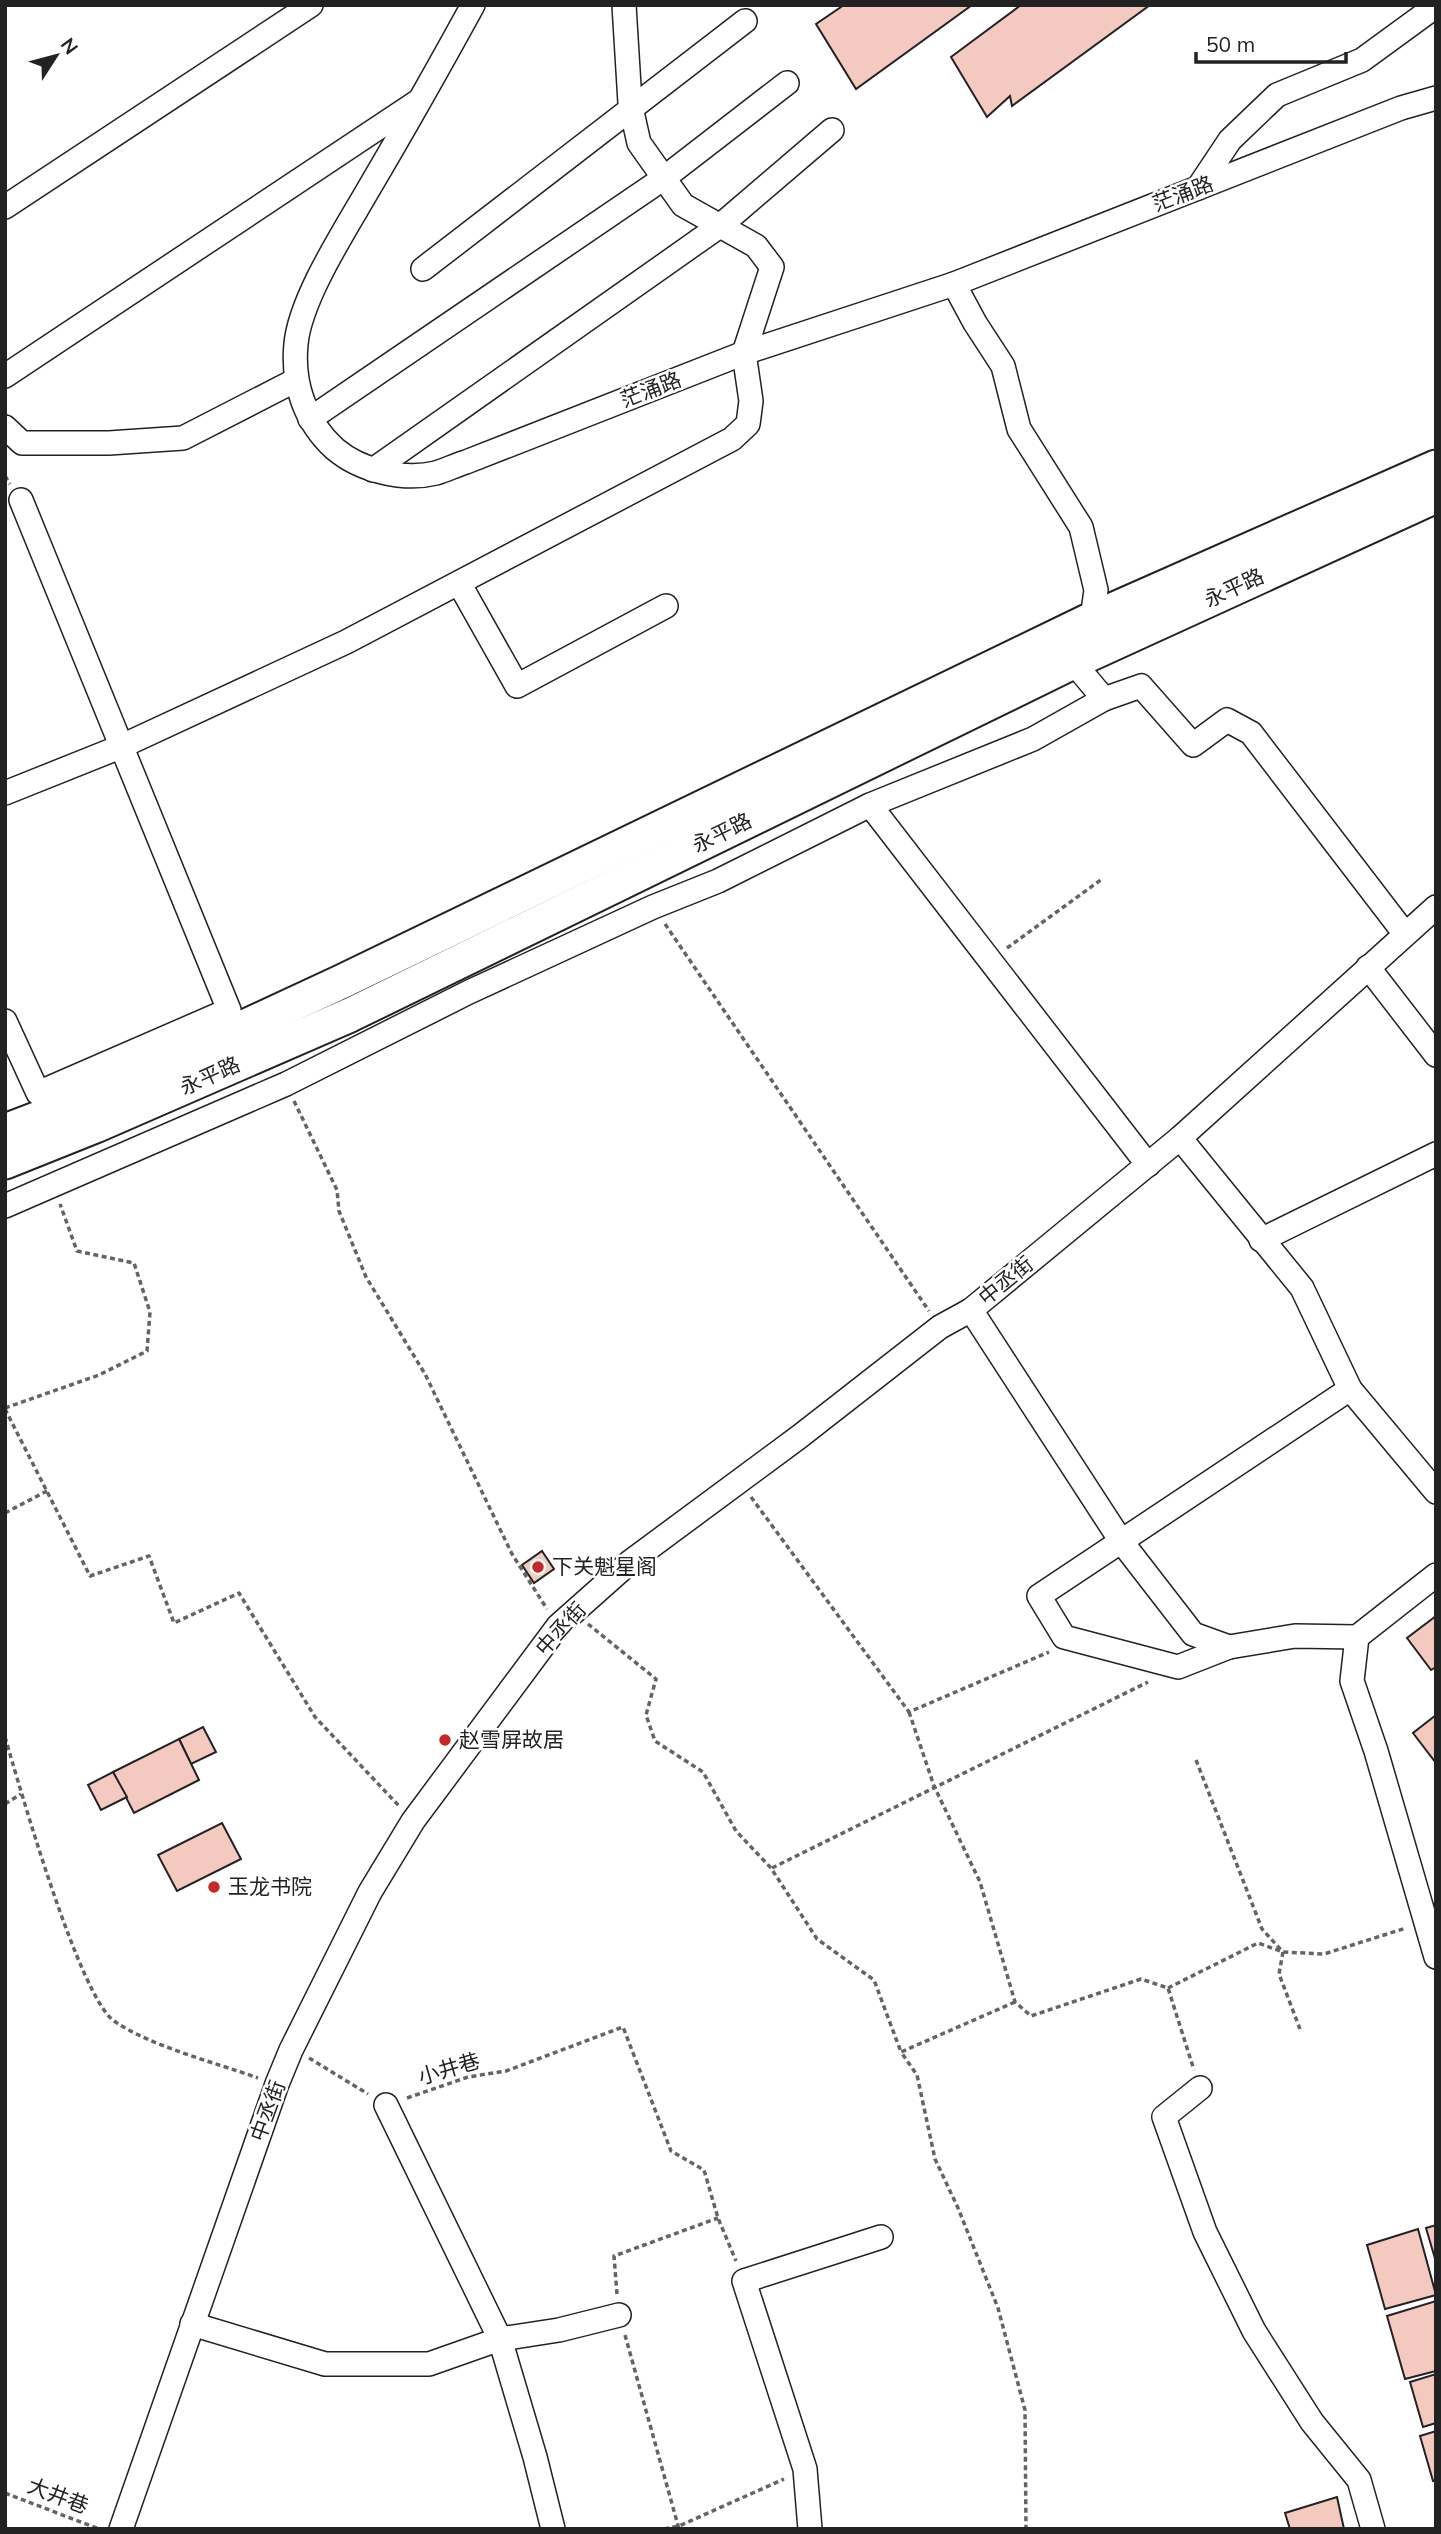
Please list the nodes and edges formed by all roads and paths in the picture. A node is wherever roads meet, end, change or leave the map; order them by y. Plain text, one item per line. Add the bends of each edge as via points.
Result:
1 (311, 5) edge
2 (473, 5) edge
3 (624, 5) edge
4 (1436, 6) edge
5 (745, 21) dead end
6 (787, 83) dead end
7 (1436, 98) edge
8 (421, 100) junction
9 (631, 110) junction
10 (832, 130) dead end
11 (664, 178) junction
12 (1198, 188) junction
13 (5, 207) edge
14 (720, 225) junction
15 (423, 269) dead end
16 (954, 284) junction
17 (744, 353) junction
18 (5, 376) edge
19 (296, 380) junction
20 (310, 419) junction
21 (5, 427) edge
22 (1436, 467) edge
23 (373, 470) junction
24 (1436, 496) edge
25 (21, 500) dead end
26 (458, 583) junction
27 (666, 606) dead end
28 (1099, 633) junction
29 (1073, 662) junction
30 (1104, 699) junction
31 (120, 747) junction
32 (5, 793) edge
33 (870, 805) junction
34 (1102, 879) dead end
35 (653, 907) junction
36 (1436, 907) edge
37 (1405, 934) junction
38 (990, 961) junction
39 (1368, 967) junction
40 (5, 1021) edge
41 (1436, 1055) edge
42 (286, 1084) junction
43 (5, 1131) edge
44 (1180, 1138) junction
45 (1436, 1154) edge
46 (5, 1162) edge
47 (1148, 1165) junction
48 (53, 1185) junction
49 (5, 1206) edge
50 (1261, 1240) junction
51 (971, 1310) junction
52 (940, 1327) junction
53 (1350, 1389) junction
54 (5, 1408) edge
55 (740, 1481) junction
56 (47, 1490) junction
57 (1436, 1492) edge
58 (5, 1513) edge
59 (1121, 1541) junction
60 (1436, 1575) edge
61 (565, 1619) junction
62 (1357, 1637) junction
63 (1077, 1641) junction
64 (1229, 1647) junction
65 (1178, 1667) junction
66 (909, 1712) junction
67 (5, 1737) edge
68 (1196, 1760) dead end
69 (934, 1786) junction
70 (22, 1793) junction
71 (5, 1804) edge
72 (413, 1821) junction
73 (771, 1868) junction
74 (1425, 1922) junction
75 (1283, 1952) junction
76 (1436, 1957) edge
77 (1168, 1988) junction
78 (1014, 2002) junction
79 (1300, 2029) dead end
80 (296, 2042) junction
81 (901, 2052) junction
82 (277, 2084) junction
83 (1200, 2088) joint
84 (386, 2105) junction
85 (718, 2218) junction
86 (881, 2237) dead end
87 (744, 2281) junction
88 (619, 2315) junction
89 (192, 2324) junction
90 (500, 2339) junction
91 (805, 2469) junction
92 (5, 2493) edge
93 (680, 2528) edge
94 (99, 2529) edge
95 (121, 2529) edge
96 (553, 2529) edge
97 (664, 2529) edge
98 (810, 2529) edge
99 (1026, 2529) edge
100 (1373, 2529) edge

1 - 13 street
2 - 8 street, 茫涌路
3 - 9 street
4 - 12 street via 1362,60 1278,95 1230,140
5 - 9 street
6 - 11 street
7 - 12 street, 茫涌路
8 - 18 street
8 - 19 street, 茫涌路 via 328,258 307,304 296,341
9 - 11 street via 639,143
9 - 15 street
10 - 14 street
11 - 14 street via 683,205
11 - 20 street
12 - 16 street, 茫涌路
14 - 17 street via 756,246 772,267
14 - 23 street
16 - 17 street, 茫涌路
16 - 28 street via 1003,366 1018,429 1081,527 1096,590
17 - 23 street, 茫涌路 via 435,473
17 - 26 street via 751,401 748,424 732,439
19 - 20 street, 茫涌路
19 - 21 street via 183,438 22,443
20 - 23 street, 茫涌路 via 335,449
22 - 28 highway, 永平路
24 - 28 highway, 永平路
25 - 31 street
26 - 27 street via 517,686
26 - 31 street via 346,642
28 - 29 highway, 永平路
28 - 43 highway, 永平路 via 89,1099
29 - 30 street
29 - 46 highway, 永平路 via 350,1015
30 - 33 street via 1033,739
30 - 37 street via 1141,686 1193,744 1227,720 1251,733
31 - 32 street
31 - 40 street via 229,1010 38,1093
33 - 35 street via 718,881
33 - 38 street
34 - 38 path
35 - 42 street
35 - 52 path
36 - 37 street, 中丞街
37 - 39 street, 中丞街
38 - 47 street
39 - 41 street
39 - 44 street, 中丞街
42 - 48 street
42 - 61 path via 337,1190 339,1211 366,1278 425,1374 512,1554
44 - 47 street, 中丞街
44 - 50 street
45 - 50 street
47 - 51 street, 中丞街
48 - 49 street
48 - 54 path via 77,1251 134,1263 150,1312 147,1352 99,1375
50 - 53 street via 1302,1288
51 - 52 street, 中丞街
51 - 59 street
52 - 55 street, 中丞街
53 - 57 street
53 - 59 street
54 - 56 path
55 - 61 street, 中丞街 via 630,1562
55 - 66 path
56 - 58 path
56 - 72 path via 90,1576 149,1556 174,1623 239,1593 315,1717
59 - 63 street via 1039,1596 1064,1637
59 - 64 street via 1193,1634
60 - 62 street
61 - 72 street, 中丞街
61 - 73 path via 656,1678 646,1715 655,1741 703,1772 736,1831
62 - 64 street via 1295,1636
62 - 74 street via 1352,1681
63 - 65 street
63 - 66 path
64 - 65 street
65 - 69 path
66 - 69 path
67 - 70 path
68 - 75 path via 1262,1929
69 - 73 path
69 - 78 path via 980,1882
70 - 71 path
70 - 82 path via 85,1978 111,2019 154,2041
72 - 80 street, 中丞街 via 370,1892
73 - 81 path via 817,1940 874,1980
74 - 75 path via 1324,1954
74 - 76 street
75 - 77 path via 1258,1943
75 - 79 path via 1279,1974
77 - 78 path via 1141,1979 1031,2016
77 - 83 path
78 - 81 path
80 - 82 street, 中丞街
80 - 84 path
81 - 99 path via 917,2076 935,2159 998,2308 1025,2410
82 - 89 street, 中丞街
83 - 100 street via 1164,2117 1205,2232 1254,2331 1312,2422 1359,2480
84 - 85 path, 小井巷 via 468,2077 506,2071 623,2027 671,2151 704,2170
84 - 90 street
85 - 87 path
85 - 88 path via 614,2256
86 - 87 street
87 - 91 street
88 - 90 street
88 - 93 path
89 - 90 street via 325,2364 429,2364
89 - 95 street, 中丞街
90 - 96 street
91 - 93 path
91 - 98 street
92 - 94 path, 大井巷
93 - 97 path

